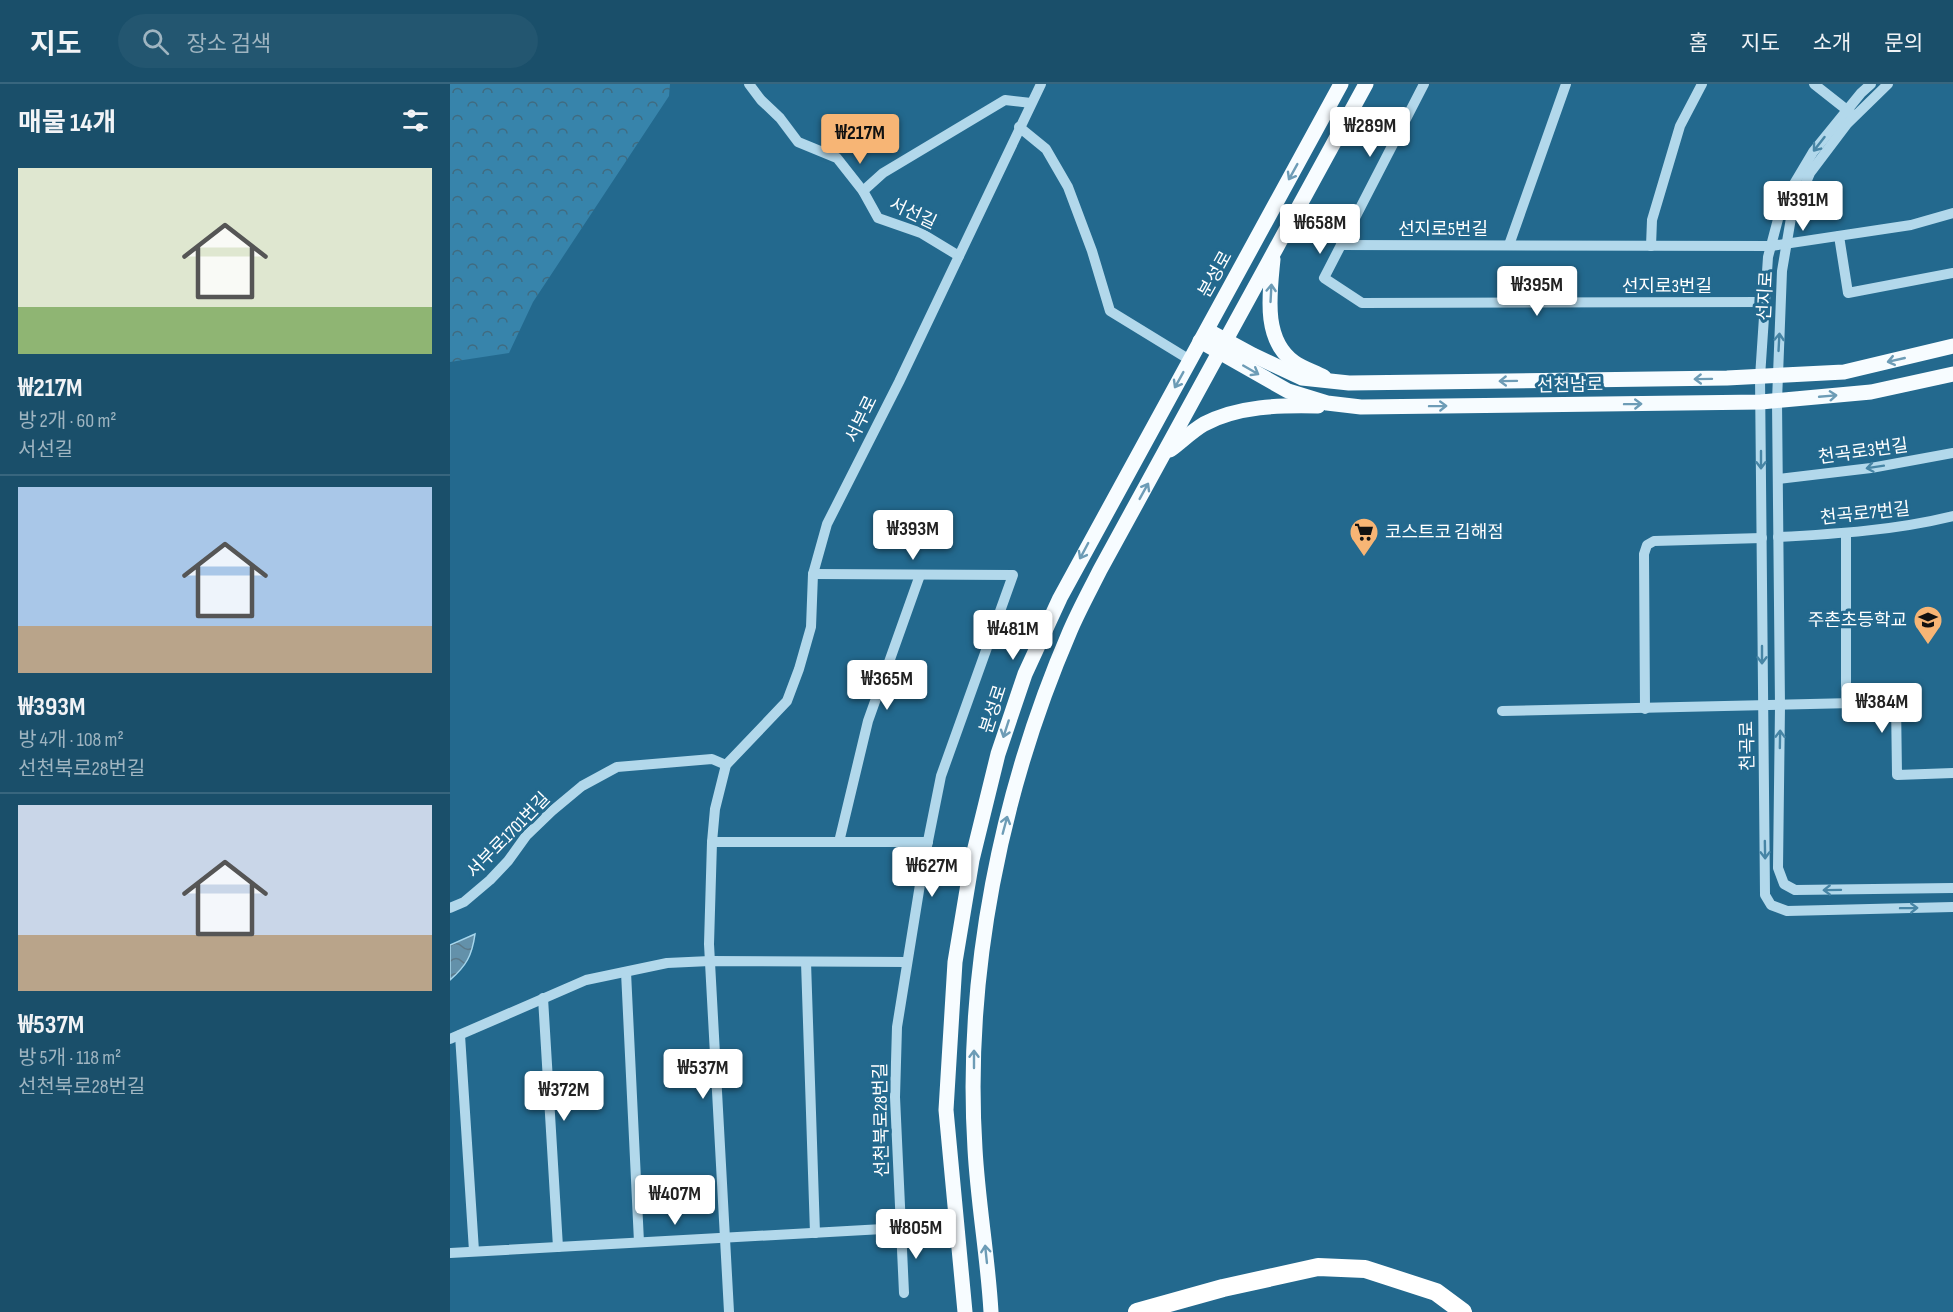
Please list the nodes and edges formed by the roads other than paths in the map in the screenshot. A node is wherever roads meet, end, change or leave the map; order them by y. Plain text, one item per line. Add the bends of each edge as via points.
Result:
1 (749, 84) edge
2 (1041, 84) edge
3 (1341, 84) edge
4 (1366, 84) edge
5 (1424, 84) edge
6 (1566, 84) edge
7 (1702, 84) edge
8 (1814, 84) edge
9 (1870, 84) edge
10 (1888, 84) edge
11 (1031, 103) junction
12 (1851, 113) junction
13 (1019, 127) junction
14 (862, 191) junction
15 (1953, 213) edge
16 (1839, 236) junction
17 (1787, 244) junction
18 (1341, 245) junction
19 (1509, 245) junction
20 (1652, 246) junction
21 (1771, 246) junction
22 (1273, 253) junction
23 (959, 256) junction
24 (1953, 273) edge
25 (1765, 302) junction
26 (1203, 335) junction
27 (1953, 346) edge
28 (1223, 347) junction
29 (1190, 360) junction
30 (1953, 374) edge
31 (1778, 375) junction
32 (1760, 377) junction
33 (1335, 382) junction
34 (1777, 400) junction
35 (1761, 402) junction
36 (1361, 407) junction
37 (1953, 453) edge
38 (1163, 456) junction
39 (1778, 479) junction
40 (1953, 516) edge
41 (1846, 533) junction
42 (1762, 537) junction
43 (1779, 537) junction
44 (813, 574) junction
45 (920, 575) junction
46 (1846, 704) junction
47 (1763, 706) junction
48 (1780, 706) junction
49 (1646, 709) junction
50 (1502, 711) dead end
51 (726, 765) junction
52 (1953, 773) edge
53 (712, 842) junction
54 (839, 842) junction
55 (928, 842) junction
56 (1953, 888) edge
57 (1953, 907) edge
58 (450, 908) edge
59 (710, 961) junction
60 (806, 962) junction
61 (907, 962) junction
62 (626, 972) junction
63 (543, 998) junction
64 (455, 1037) edge
65 (901, 1228) junction
66 (815, 1233) junction
67 (725, 1238) junction
68 (639, 1242) junction
69 (558, 1247) junction
70 (474, 1251) junction
71 (450, 1253) edge
72 (904, 1293) dead end
73 (729, 1312) edge
74 (965, 1312) edge
75 (991, 1312) edge
76 (1137, 1312) edge
77 (1463, 1312) edge

1 - 14 street, 서선길 via 798,141 837,158
2 - 11 street, 서부로
3 -> 26 main road, 분성로
4 - 22 main road
5 - 18 street
6 - 19 street, 선지로5번길
7 - 20 street via 1680,126 1652,220
8 - 12 street
9 - 12 street, 선지로
10 - 12 street, 선지로
11 - 13 street, 서부로
11 - 14 street, 서선길 via 1005,100 883,172
12 - 17 street, 선지로 via 1810,173 1791,218
12 -> 21 street, 선지로 via 1813,152 1782,204
13 - 23 street, 서부로
13 - 29 street via 1046,149 1068,187 1110,311
14 - 23 street, 서선길 via 878,218 921,234
15 - 16 street, 선지로5번길 via 1911,225
16 - 17 street, 선지로5번길
16 - 24 street via 1848,293
17 - 21 street, 선지로5번길
31 -> 17 street, 선지로 via 1782,271
18 - 19 street, 선지로5번길
18 - 25 street, 선지로3번길 via 1324,278 1362,303
19 - 20 street, 선지로5번길
20 - 21 street, 선지로5번길
21 - 25 street, 선지로
22 - 28 main road
33 -> 22 main road via 1293,362 1280,347 1271,324
23 - 44 street, 서부로 via 827,524
25 - 32 street, 선지로
26 - 28 main road, 선천남로
26 - 29 main road, 분성로
27 -> 31 main road, 선천남로 via 1844,372
28 - 33 main road, 선천남로 via 1302,378
28 -> 36 main road, 선천남로 via 1288,391 1328,403
28 - 38 main road
29 -> 74 main road, 분성로 via 1093,534 1025,674 998,754 972,860 955,962 946,1110
34 -> 30 main road, 선천남로 via 1871,392
31 - 32 main road, 선천남로
31 - 34 street, 선지로
32 -> 33 main road, 선천남로
32 - 35 street, 선지로
34 - 35 main road, 선천남로
34 - 39 street, 천곡로
36 -> 35 main road, 선천남로
35 -> 42 street, 천곡로
36 - 38 main road via 1276,405 1232,414 1203,424
37 -> 39 street, 천곡로3번길
75 -> 38 main road via 975,1149 974,1040 997,859 1032,735 1071,629
39 - 43 street, 천곡로
40 - 41 street, 천곡로7번길
41 - 43 street, 천곡로7번길
41 - 46 street
42 -> 47 street, 천곡로
42 - 49 street via 1654,541 1647,545
43 - 48 street, 천곡로
44 - 45 street
44 - 51 street, 서부로 via 811,627 800,669 786,701
45 - 54 street via 868,721
45 - 55 street, 선천북로28번길 via 1013,575 941,776
46 - 48 street
46 - 52 street via 1896,702 1898,775
47 - 48 street
47 - 49 street
47 -> 57 street, 천곡로 via 1765,895 1771,905 1786,911
56 -> 48 street, 천곡로 via 1795,890 1784,884 1778,868
49 - 50 street
51 - 53 street
51 - 58 street, 서부로1701번길 via 712,759 617,767 582,786 552,811 490,880 464,902
53 - 54 street
53 - 59 street
54 - 55 street
55 - 61 street, 선천북로28번길
59 - 60 street
59 - 62 street via 667,963
59 - 67 street
60 - 61 street
60 - 66 street
61 - 65 street, 선천북로28번길 via 897,1027 895,1097
62 - 63 street via 586,980
62 - 68 street
63 - 64 street
63 - 69 street
64 - 70 street
65 - 66 street
65 - 72 street, 선천북로28번길
66 - 67 street
67 - 68 street
67 - 73 street
68 - 69 street
69 - 70 street
70 - 71 street
76 - 77 highway via 1318,1267 1365,1269 1436,1292

